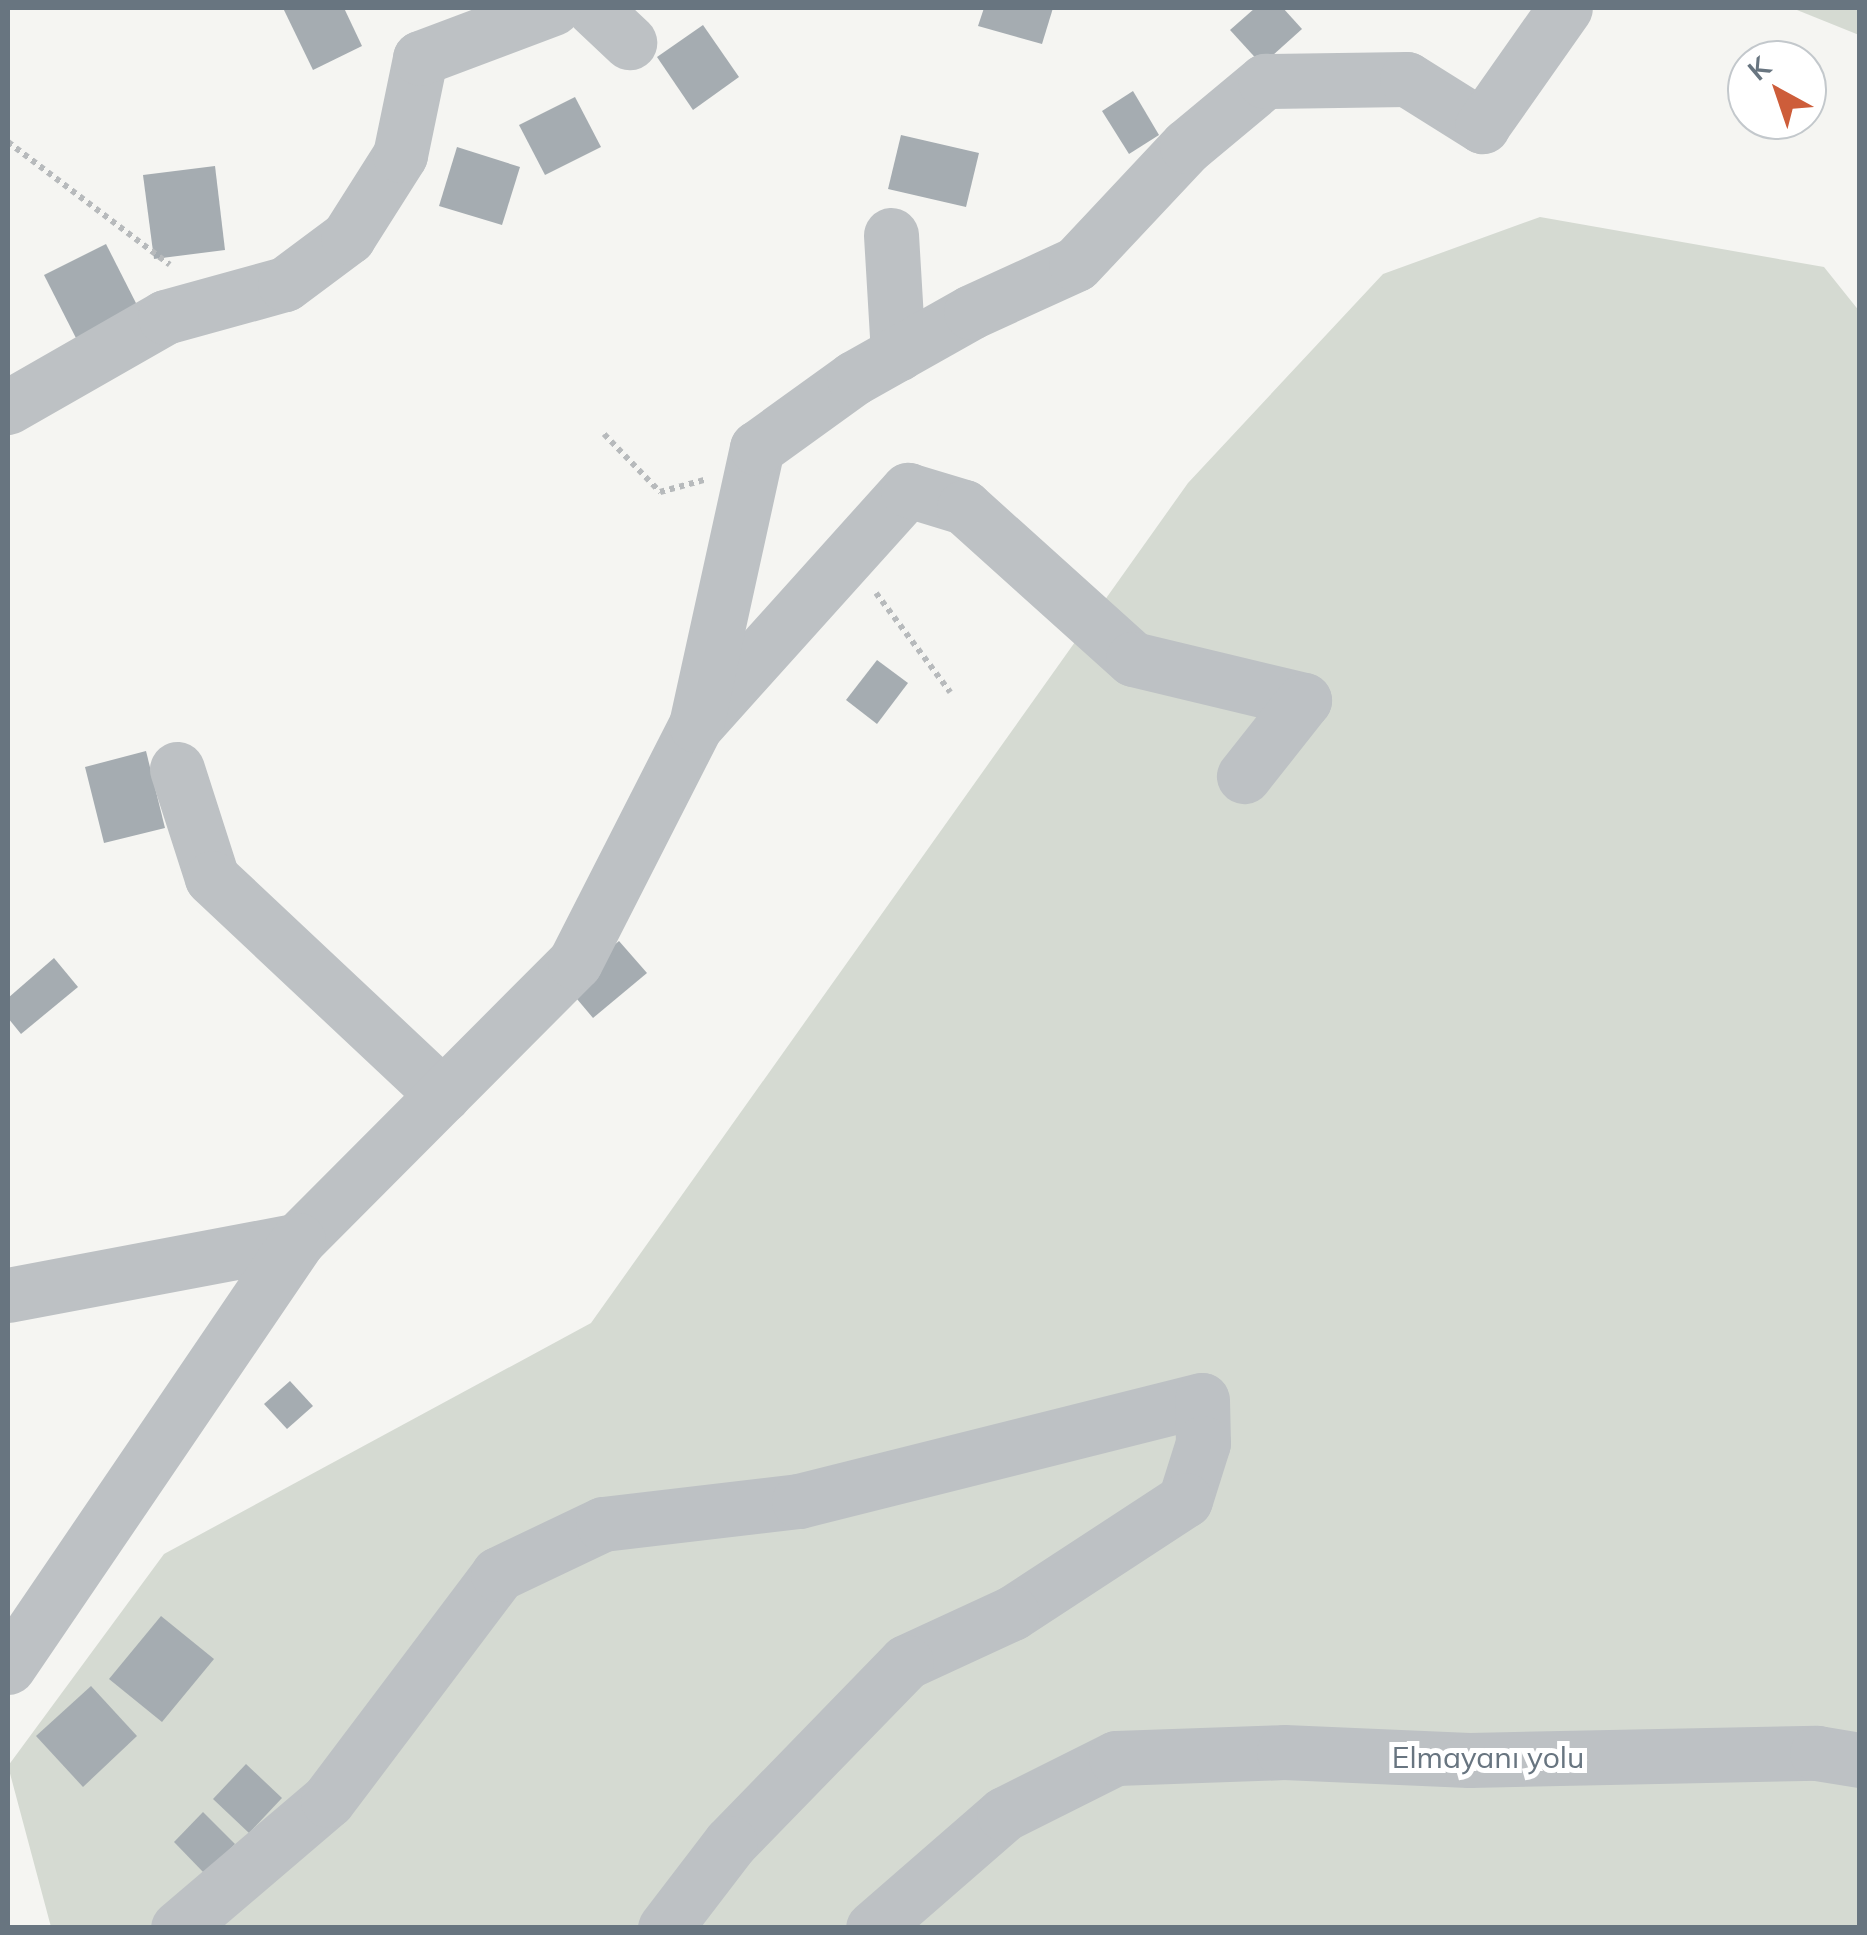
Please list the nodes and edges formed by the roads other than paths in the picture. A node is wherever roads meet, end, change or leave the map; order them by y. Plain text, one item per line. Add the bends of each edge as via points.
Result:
1 (553, 8) edge
2 (1565, 8) edge
3 (891, 234) dead end
4 (898, 354) junction
5 (8, 406) edge
6 (696, 725) junction
7 (177, 768) dead end
8 (1244, 776) dead end
9 (443, 1094) junction
10 (298, 1240) junction
11 (8, 1295) edge
12 (8, 1666) edge
13 (1860, 1760) edge
14 (178, 1928) edge
15 (664, 1928) edge
16 (874, 1928) edge

1 - 5 street via 420,58 400,155 348,237 285,284 166,317
2 - 4 street via 1482,126 1408,79 1265,81 1187,146 1076,264
3 - 4 street
4 - 6 street via 757,448
6 - 8 street via 908,490 964,506 1134,659 1304,700
6 - 9 street via 575,962
7 - 9 street via 212,878
9 - 10 street
10 - 11 street
10 - 12 street
13 - 16 street, Elmayanı yolu via 1817,1753 1116,1758 1004,1814
14 - 15 street via 328,1800 498,1574 603,1524 799,1501 1202,1400 1203,1443 1184,1500 1012,1612 906,1662 730,1843

